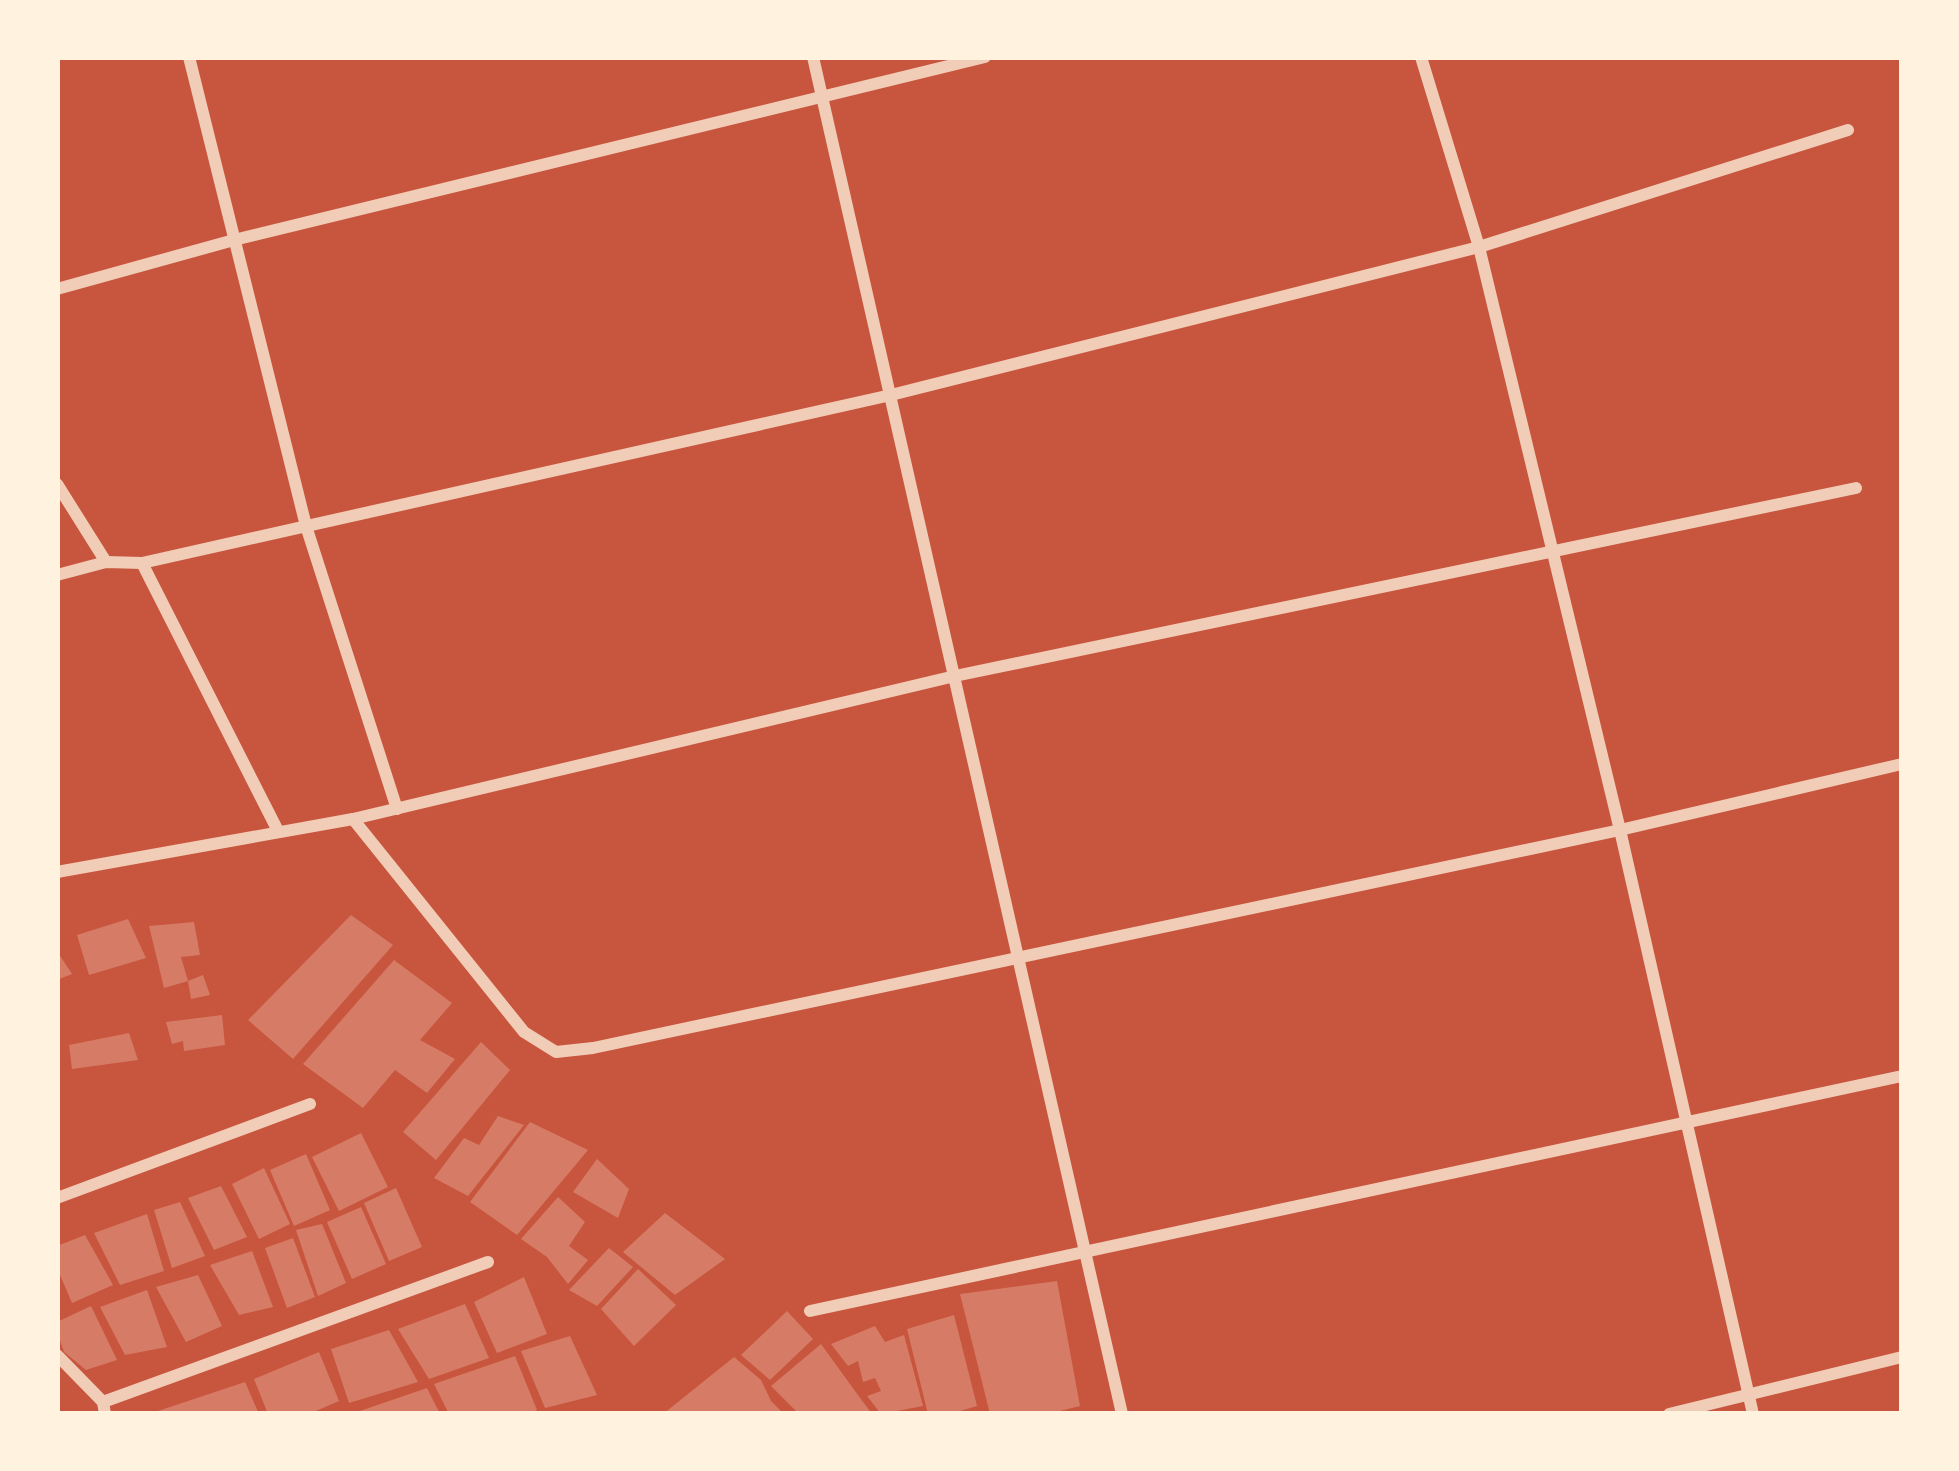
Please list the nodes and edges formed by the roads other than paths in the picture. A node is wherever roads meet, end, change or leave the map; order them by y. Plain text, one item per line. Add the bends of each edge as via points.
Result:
1 (189, 57) edge
2 (813, 57) edge
3 (985, 57) edge
4 (1421, 57) edge
5 (824, 96) junction
6 (1848, 130) dead end
7 (234, 240) junction
8 (1479, 247) junction
9 (57, 289) edge
10 (891, 395) junction
11 (57, 484) edge
12 (1856, 488) dead end
13 (306, 526) junction
14 (1552, 551) junction
15 (106, 562) junction
16 (142, 563) junction
17 (57, 575) edge
18 (955, 676) junction
19 (1902, 764) edge
20 (397, 809) junction
21 (353, 819) junction
22 (1619, 830) junction
23 (278, 831) junction
24 (57, 872) edge
25 (1018, 956) junction
26 (1902, 1076) edge
27 (310, 1104) dead end
28 (1686, 1123) junction
29 (57, 1198) edge
30 (1085, 1252) junction
31 (488, 1262) dead end
32 (810, 1311) dead end
33 (57, 1355) edge
34 (1902, 1357) edge
35 (1748, 1394) junction
36 (104, 1408) edge
37 (1122, 1414) edge
38 (1669, 1414) edge
39 (1753, 1414) edge

1 - 7 street
2 - 5 street
3 - 5 street
4 - 8 street
5 - 7 street
5 - 10 street
6 - 8 street
7 - 9 street
7 - 13 street
8 - 10 street
8 - 14 street
10 - 13 street
10 - 18 street
11 - 15 street
12 - 14 street
13 - 16 street
13 - 20 street
14 - 18 street
14 - 22 street
15 - 16 street
15 - 17 street
16 - 23 street
18 - 20 street
18 - 25 street
19 - 22 street
20 - 21 street
21 - 23 street
21 - 25 street via 524,1032 556,1052
22 - 25 street
22 - 28 street
23 - 24 street
25 - 30 street
26 - 28 street
27 - 29 street
28 - 30 street
28 - 35 street
30 - 32 street
30 - 37 street
31 - 36 street
33 - 36 street
34 - 35 street
35 - 38 street
35 - 39 street

